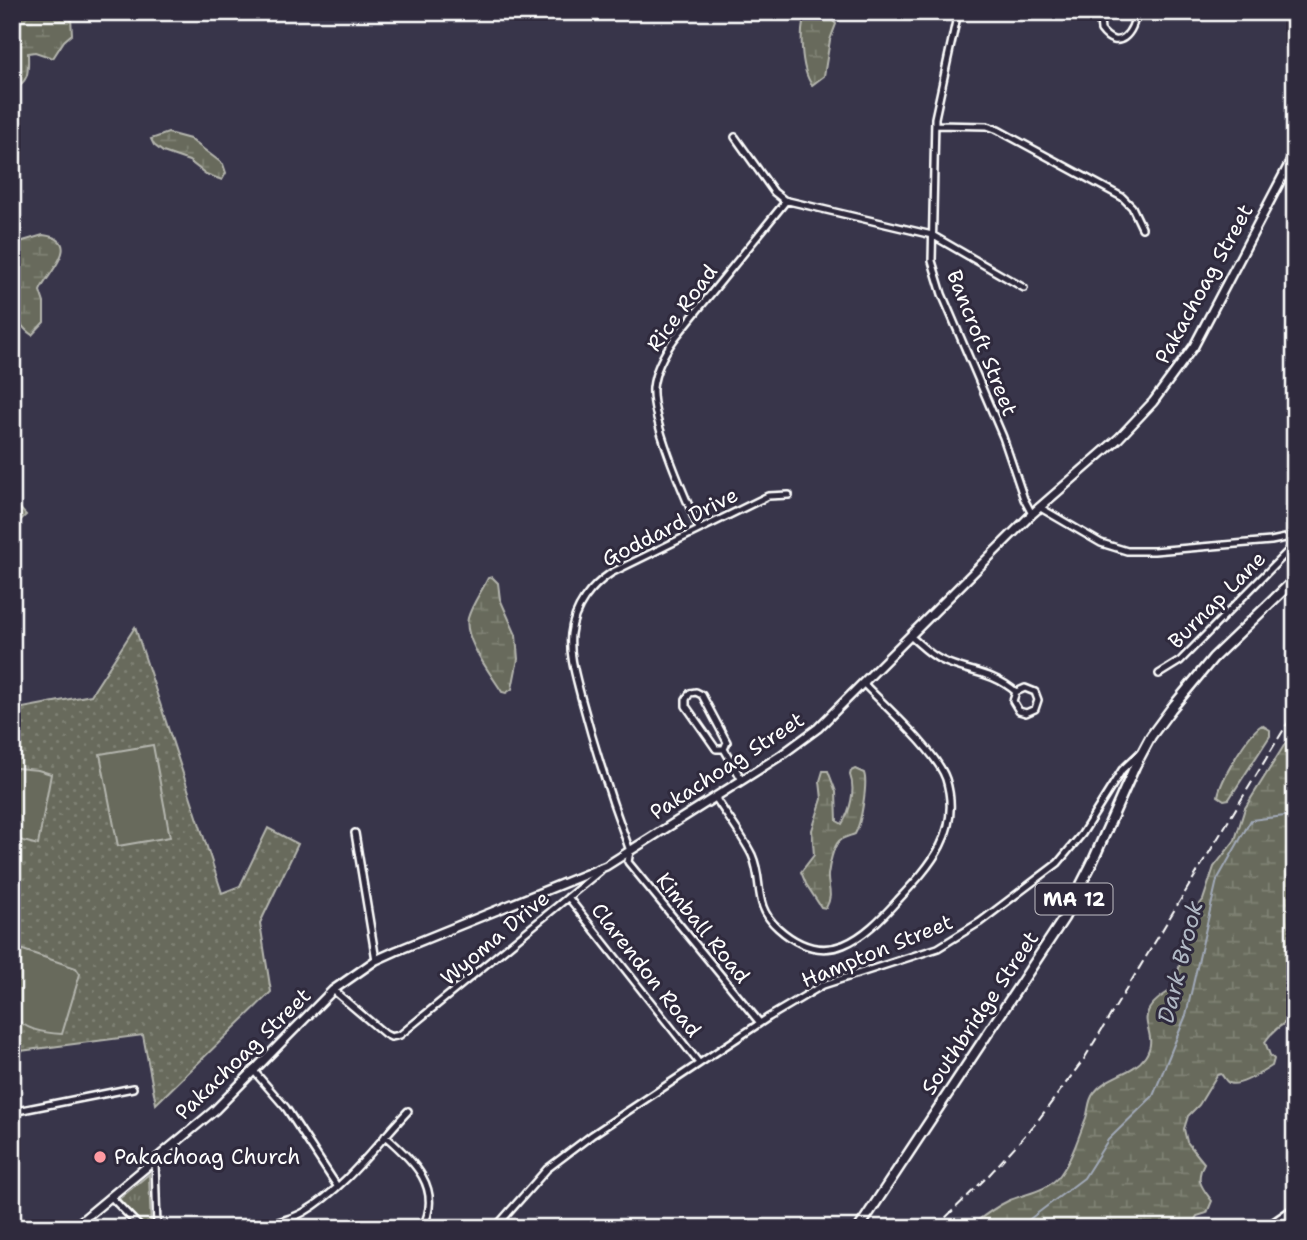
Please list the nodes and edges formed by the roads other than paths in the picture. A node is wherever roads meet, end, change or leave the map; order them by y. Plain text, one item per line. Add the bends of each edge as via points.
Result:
1 (958, 12) edge
2 (1105, 12) edge
3 (1136, 12) edge
4 (935, 125) junction
5 (734, 137) dead end
6 (1295, 153) edge
7 (786, 201) junction
8 (1142, 228) dead end
9 (932, 235) junction
10 (1024, 288) dead end
11 (789, 495) dead end
12 (1039, 506) junction
13 (1032, 514) junction
14 (699, 529) junction
15 (1295, 536) edge
16 (1295, 544) edge
17 (1295, 579) edge
18 (910, 636) junction
19 (1159, 674) dead end
20 (863, 683) junction
21 (1016, 692) junction
22 (724, 749) junction
23 (1143, 750) junction
24 (742, 780) junction
25 (715, 797) junction
26 (355, 833) dead end
27 (630, 851) junction
28 (606, 866) junction
29 (568, 897) junction
30 (376, 960) junction
31 (333, 990) junction
32 (760, 1023) junction
33 (699, 1063) junction
34 (253, 1070) junction
35 (133, 1088) dead end
36 (408, 1111) dead end
37 (12, 1112) edge
38 (385, 1136) junction
39 (155, 1161) junction
40 (337, 1186) junction
41 (111, 1198) junction
42 (1295, 1210) edge
43 (500, 1222) junction
44 (73, 1228) edge
45 (141, 1228) edge
46 (156, 1228) edge
47 (252, 1228) edge
48 (422, 1228) edge
49 (495, 1228) edge
50 (511, 1228) edge
51 (859, 1228) edge
52 (1269, 1228) edge

1 - 4 street, Bancroft Street
2 - 3 street via 1101,30 1118,40 1132,30
4 - 8 street via 998,130 1122,197
4 - 9 street, Bancroft Street
5 - 7 street
6 - 12 street, Pakachoag Street via 1177,371 1128,429
7 - 9 street
7 - 14 street, Rice Road via 675,338 656,376 653,390 658,419
9 - 10 street
9 - 13 street, Bancroft Street via 932,261 942,294
11 - 14 street, Goddard Drive via 768,496
12 - 13 street, Pakachoag Street
12 - 15 street via 1094,540 1127,551
13 - 18 street, Pakachoag Street
14 - 27 street, Goddard Drive via 605,577 584,599 572,625 573,663 598,762
16 - 19 street, Burnap Lane via 1180,661
17 - 23 main road, Southbridge Street / MA 12 via 1213,658
18 - 20 street, Pakachoag Street
18 - 21 street via 939,659 986,673
20 - 24 street, Pakachoag Street via 812,733
20 - 25 street via 937,762 949,796 948,825 940,849 873,928 834,948 810,946 782,931 762,908 752,856
21 - 21 street via 1025,688 1035,692 1035,709 1017,710
22 - 22 street via 714,747 687,706 690,694 702,695 726,737
22 - 24 street
23 - 32 street, Hampton Street via 1122,770 1058,863 980,922 932,950 823,985
23 - 51 main road, Southbridge Street / MA 12 via 1064,918
24 - 25 street, Pakachoag Street
25 - 27 street, Pakachoag Street
26 - 30 street
27 - 28 street, Pakachoag Street
27 - 32 street, Kimball Road via 628,862
28 - 29 street, Wyoma Drive
28 - 30 street, Pakachoag Street
29 - 31 street, Wyoma Drive via 404,1034 388,1036
29 - 33 street, Clarendon Road
30 - 31 street, Pakachoag Street
31 - 34 street, Pakachoag Street
32 - 33 street, Hampton Street
33 - 43 street, Hampton Street via 547,1169
34 - 39 street, Pakachoag Street
34 - 40 street via 286,1108
35 - 37 street
36 - 38 street
38 - 40 street
38 - 48 street via 423,1176 430,1203
39 - 41 street, Pakachoag Street
39 - 46 street
40 - 47 street via 303,1212
41 - 44 street, Pakachoag Street
41 - 45 street
42 - 52 highway
43 - 49 street, Hampton Street
43 - 50 street

